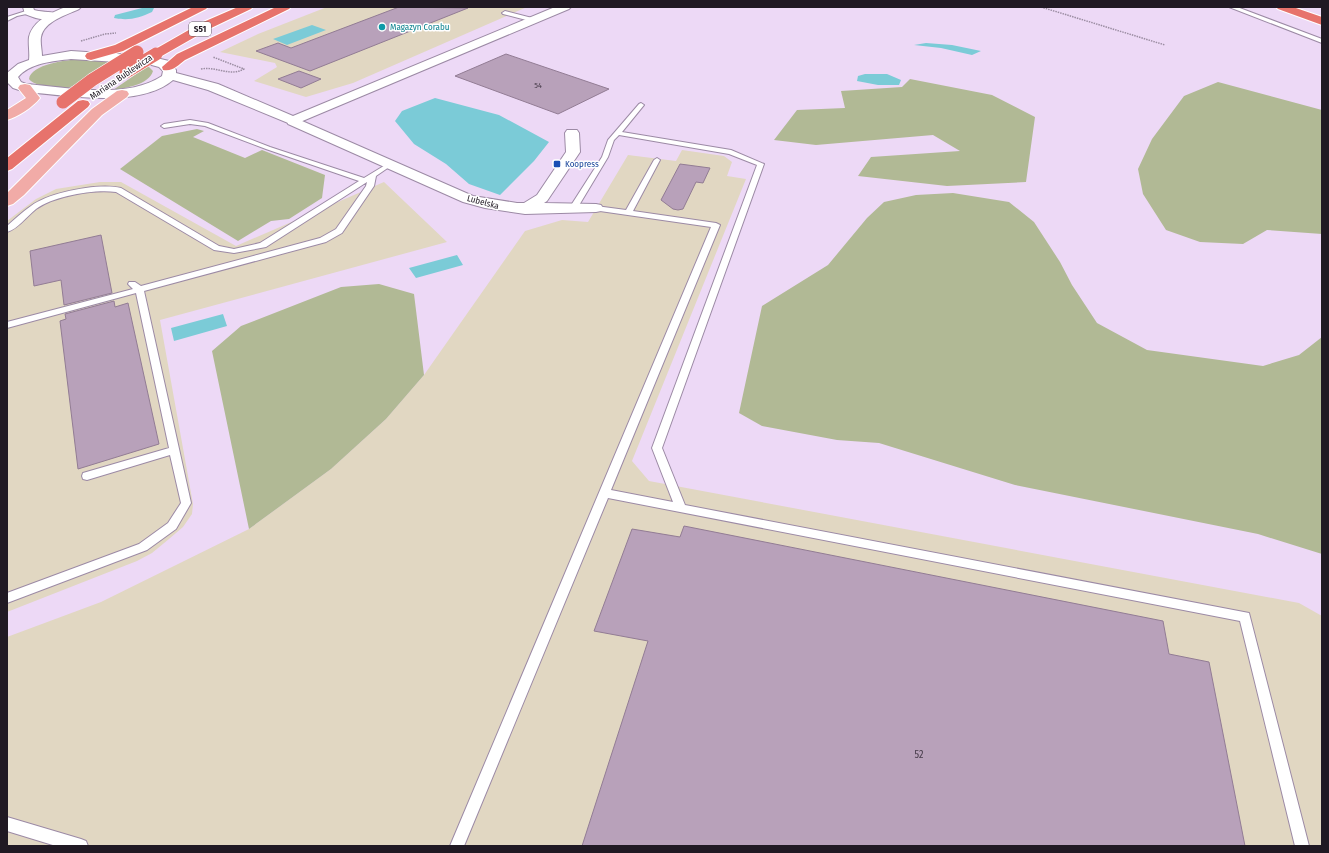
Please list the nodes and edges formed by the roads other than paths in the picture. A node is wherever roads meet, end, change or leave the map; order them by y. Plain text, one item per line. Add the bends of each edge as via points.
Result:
1 (75, 7) edge
2 (202, 7) edge
3 (226, 7) edge
4 (247, 7) edge
5 (285, 7) edge
6 (565, 7) edge
7 (1232, 7) edge
8 (1282, 7) edge
9 (1305, 7) edge
10 (32, 9) edge
11 (505, 12) dead end
12 (1322, 13) edge
13 (55, 16) junction
14 (7, 19) edge
15 (534, 20) junction
16 (1322, 22) edge
17 (1322, 41) edge
18 (71, 55) junction
19 (91, 56) junction
20 (35, 62) junction
21 (22, 68) junction
22 (169, 71) junction
23 (7, 72) edge
24 (16, 85) edge
25 (150, 87) junction
26 (222, 92) junction
27 (122, 94) junction
28 (641, 105) dead end
29 (51, 112) dead end
30 (7, 116) edge
31 (293, 121) junction
32 (164, 126) dead end
33 (572, 133) dead end
34 (618, 133) junction
35 (657, 160) dead end
36 (383, 162) junction
37 (7, 166) edge
38 (373, 174) junction
39 (364, 180) junction
40 (7, 201) edge
41 (574, 207) junction
42 (596, 208) joint
43 (525, 209) junction
44 (628, 213) junction
45 (7, 230) edge
46 (136, 287) junction
47 (7, 325) edge
48 (174, 450) junction
49 (87, 476) dead end
50 (604, 493) junction
51 (681, 508) junction
52 (7, 598) edge
53 (7, 824) edge
54 (81, 846) edge
55 (457, 846) edge
56 (1302, 846) edge

1 - 13 street
2 - 19 highway via 119,48
3 - 29 highway, Mariana Bublewicza / S51, bridge via 137,52 92,80
4 - 37 highway, Mariana Bublewicza / S51, bridge via 205,26 118,77
5 - 22 highway via 181,56
6 - 15 street
7 - 17 lane
8 - 16 highway
9 - 12 highway
10 - 13 street via 39,16
10 - 14 lane
11 - 15 lane
13 - 18 street via 42,31 57,52
13 - 20 street via 42,25 36,34
15 - 31 street
18 - 19 street
18 - 20 street
19 - 22 street via 148,60 164,64
20 - 21 street
21 - 23 street
21 - 24 street via 11,77
22 - 25 street via 165,80
22 - 26 street
24 - 27 street via 100,95
24 - 30 main road via 33,98
25 - 26 street
25 - 27 street
26 - 31 street via 242,98
27 - 40 main road via 101,108
28 - 34 lane
31 - 36 street, Lubelska
32 - 39 lane via 190,122 206,124
33 - 43 street via 573,152 542,198
34 - 41 lane via 611,140 606,157
34 - 51 lane via 731,152 761,164 657,448
35 - 44 lane
36 - 38 lane
36 - 43 street, Lubelska via 468,199 487,205
38 - 39 lane
38 - 46 lane via 370,186 339,230 323,240
39 - 45 lane via 263,246 234,251 217,248 118,190 104,188 54,197 34,207
41 - 42 street, Lubelska
41 - 43 street, Lubelska
42 - 44 lane
44 - 50 lane via 716,225
46 - 47 lane
46 - 48 lane
48 - 49 lane
48 - 52 lane via 186,504 172,526 143,547
50 - 51 lane
50 - 55 lane
51 - 56 lane via 1245,617
53 - 54 lane

